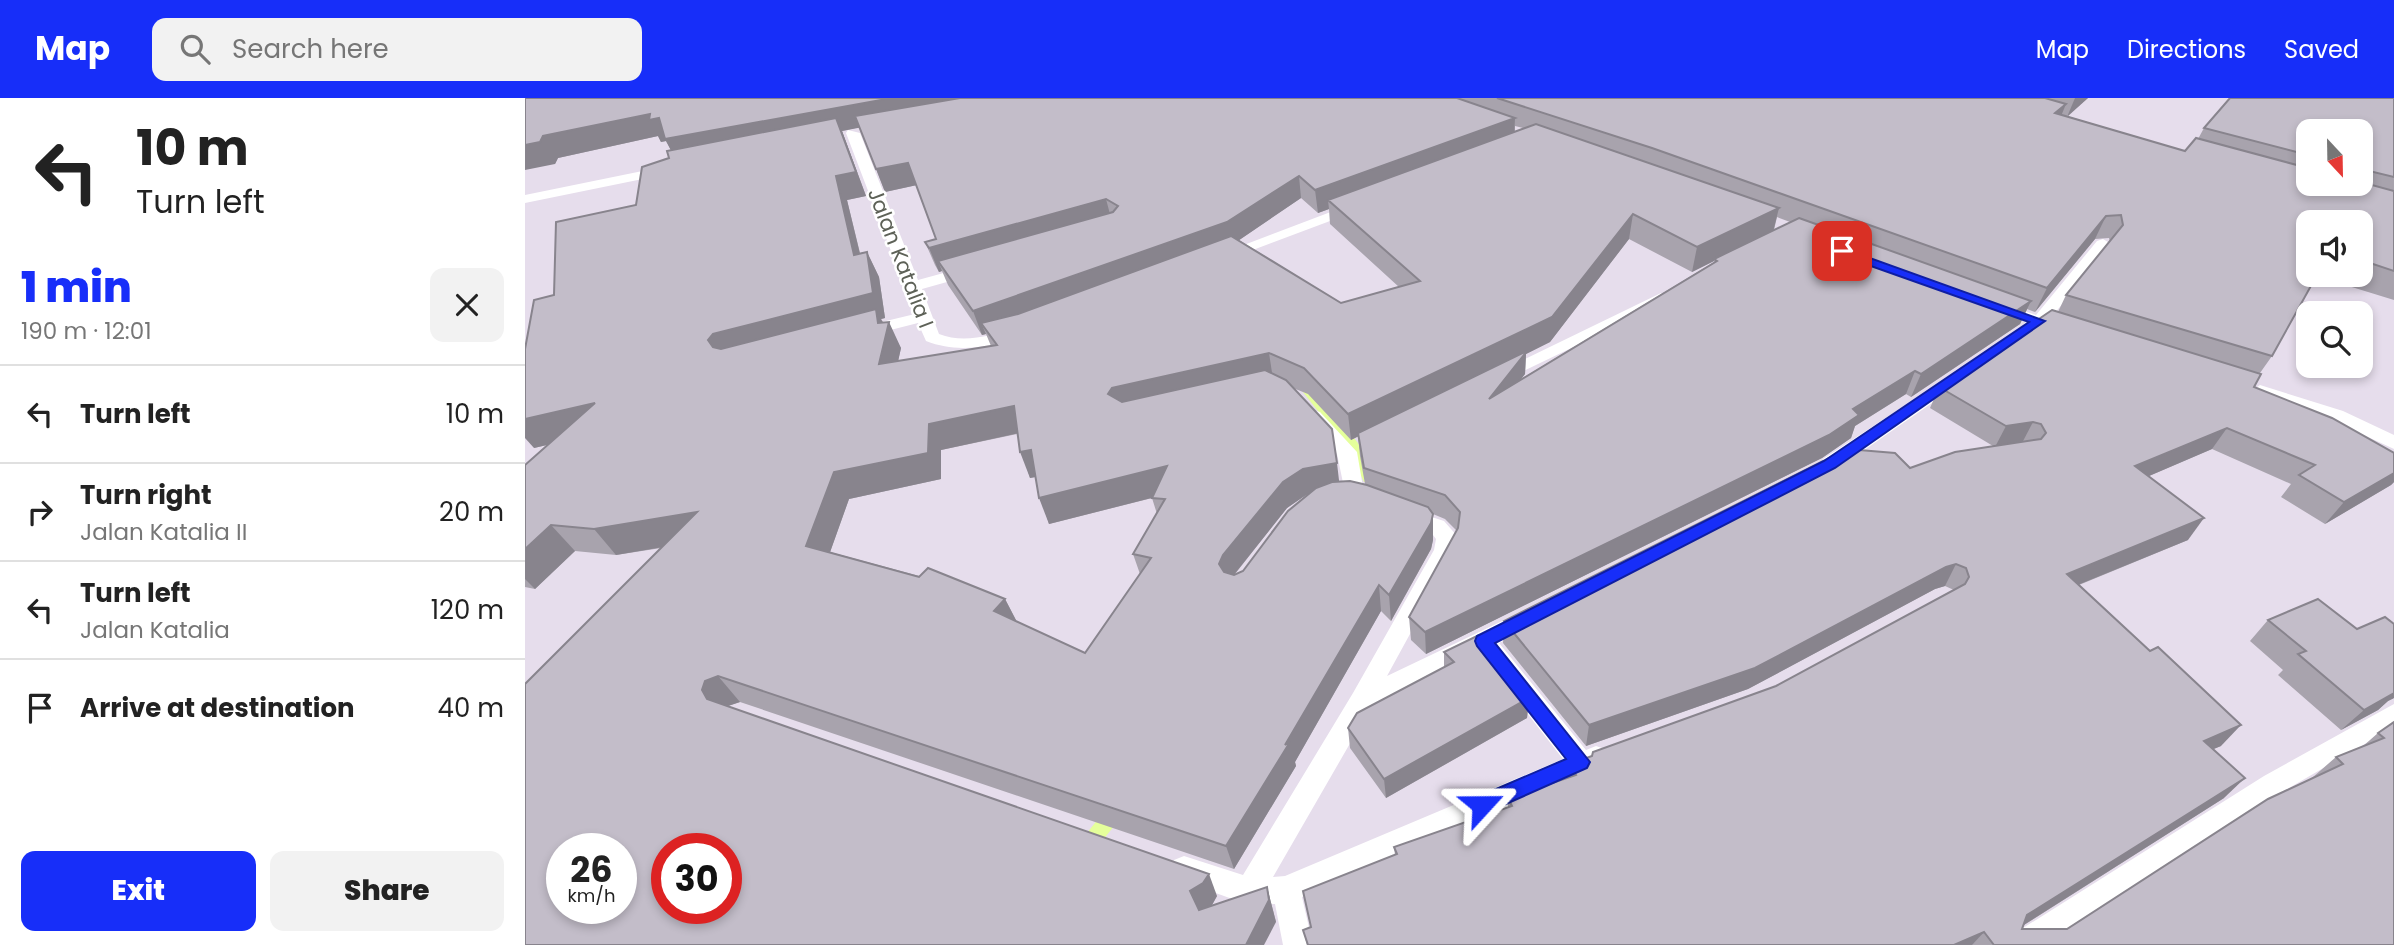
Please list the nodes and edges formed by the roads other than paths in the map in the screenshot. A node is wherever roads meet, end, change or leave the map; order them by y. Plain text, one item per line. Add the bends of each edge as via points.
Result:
1 (853, 133) dead end
2 (675, 169) edge
3 (525, 199) edge
4 (1374, 200) edge
5 (2103, 244) edge
6 (992, 264) edge
7 (1203, 264) edge
8 (912, 287) junction
9 (1675, 290) edge
10 (1978, 300) edge
11 (922, 317) junction
12 (2039, 321) junction
13 (1033, 328) edge
14 (2078, 334) edge
15 (2016, 337) edge
16 (842, 338) edge
17 (1971, 368) edge
18 (1488, 381) edge
19 (2246, 387) edge
20 (1299, 400) edge
21 (2394, 443) edge
22 (1834, 461) junction
23 (1871, 464) edge
24 (1805, 477) edge
25 (1354, 497) junction
26 (1328, 499) edge
27 (1545, 610) edge
28 (1483, 641) junction
29 (1362, 700) junction
30 (2394, 714) edge
31 (1618, 750) edge
32 (1580, 762) junction
33 (1157, 860) edge
34 (1286, 890) junction
35 (1249, 891) junction
36 (1298, 945) edge
37 (2022, 945) edge

1 - 8 street, Jalan Katalia I
2 - 3 street
4 - 7 street
5 - 12 street
6 - 8 street
8 - 11 street, Jalan Katalia I
9 - 18 street
10 - 12 street
11 - 13 street, Jalan Katalia I via 932,337 947,345 976,344
11 - 16 street
12 - 14 street
12 - 15 street
17 - 22 street
19 - 21 street via 2336,415
20 - 25 street via 1353,449
22 - 23 street
22 - 24 street
25 - 26 street
25 - 29 street via 1437,526 1447,537 1445,550
27 - 28 street
28 - 29 street
28 - 32 street
29 - 35 street
30 - 37 street via 2273,783
31 - 32 street
32 - 34 street
33 - 35 street
34 - 35 street
34 - 36 street

